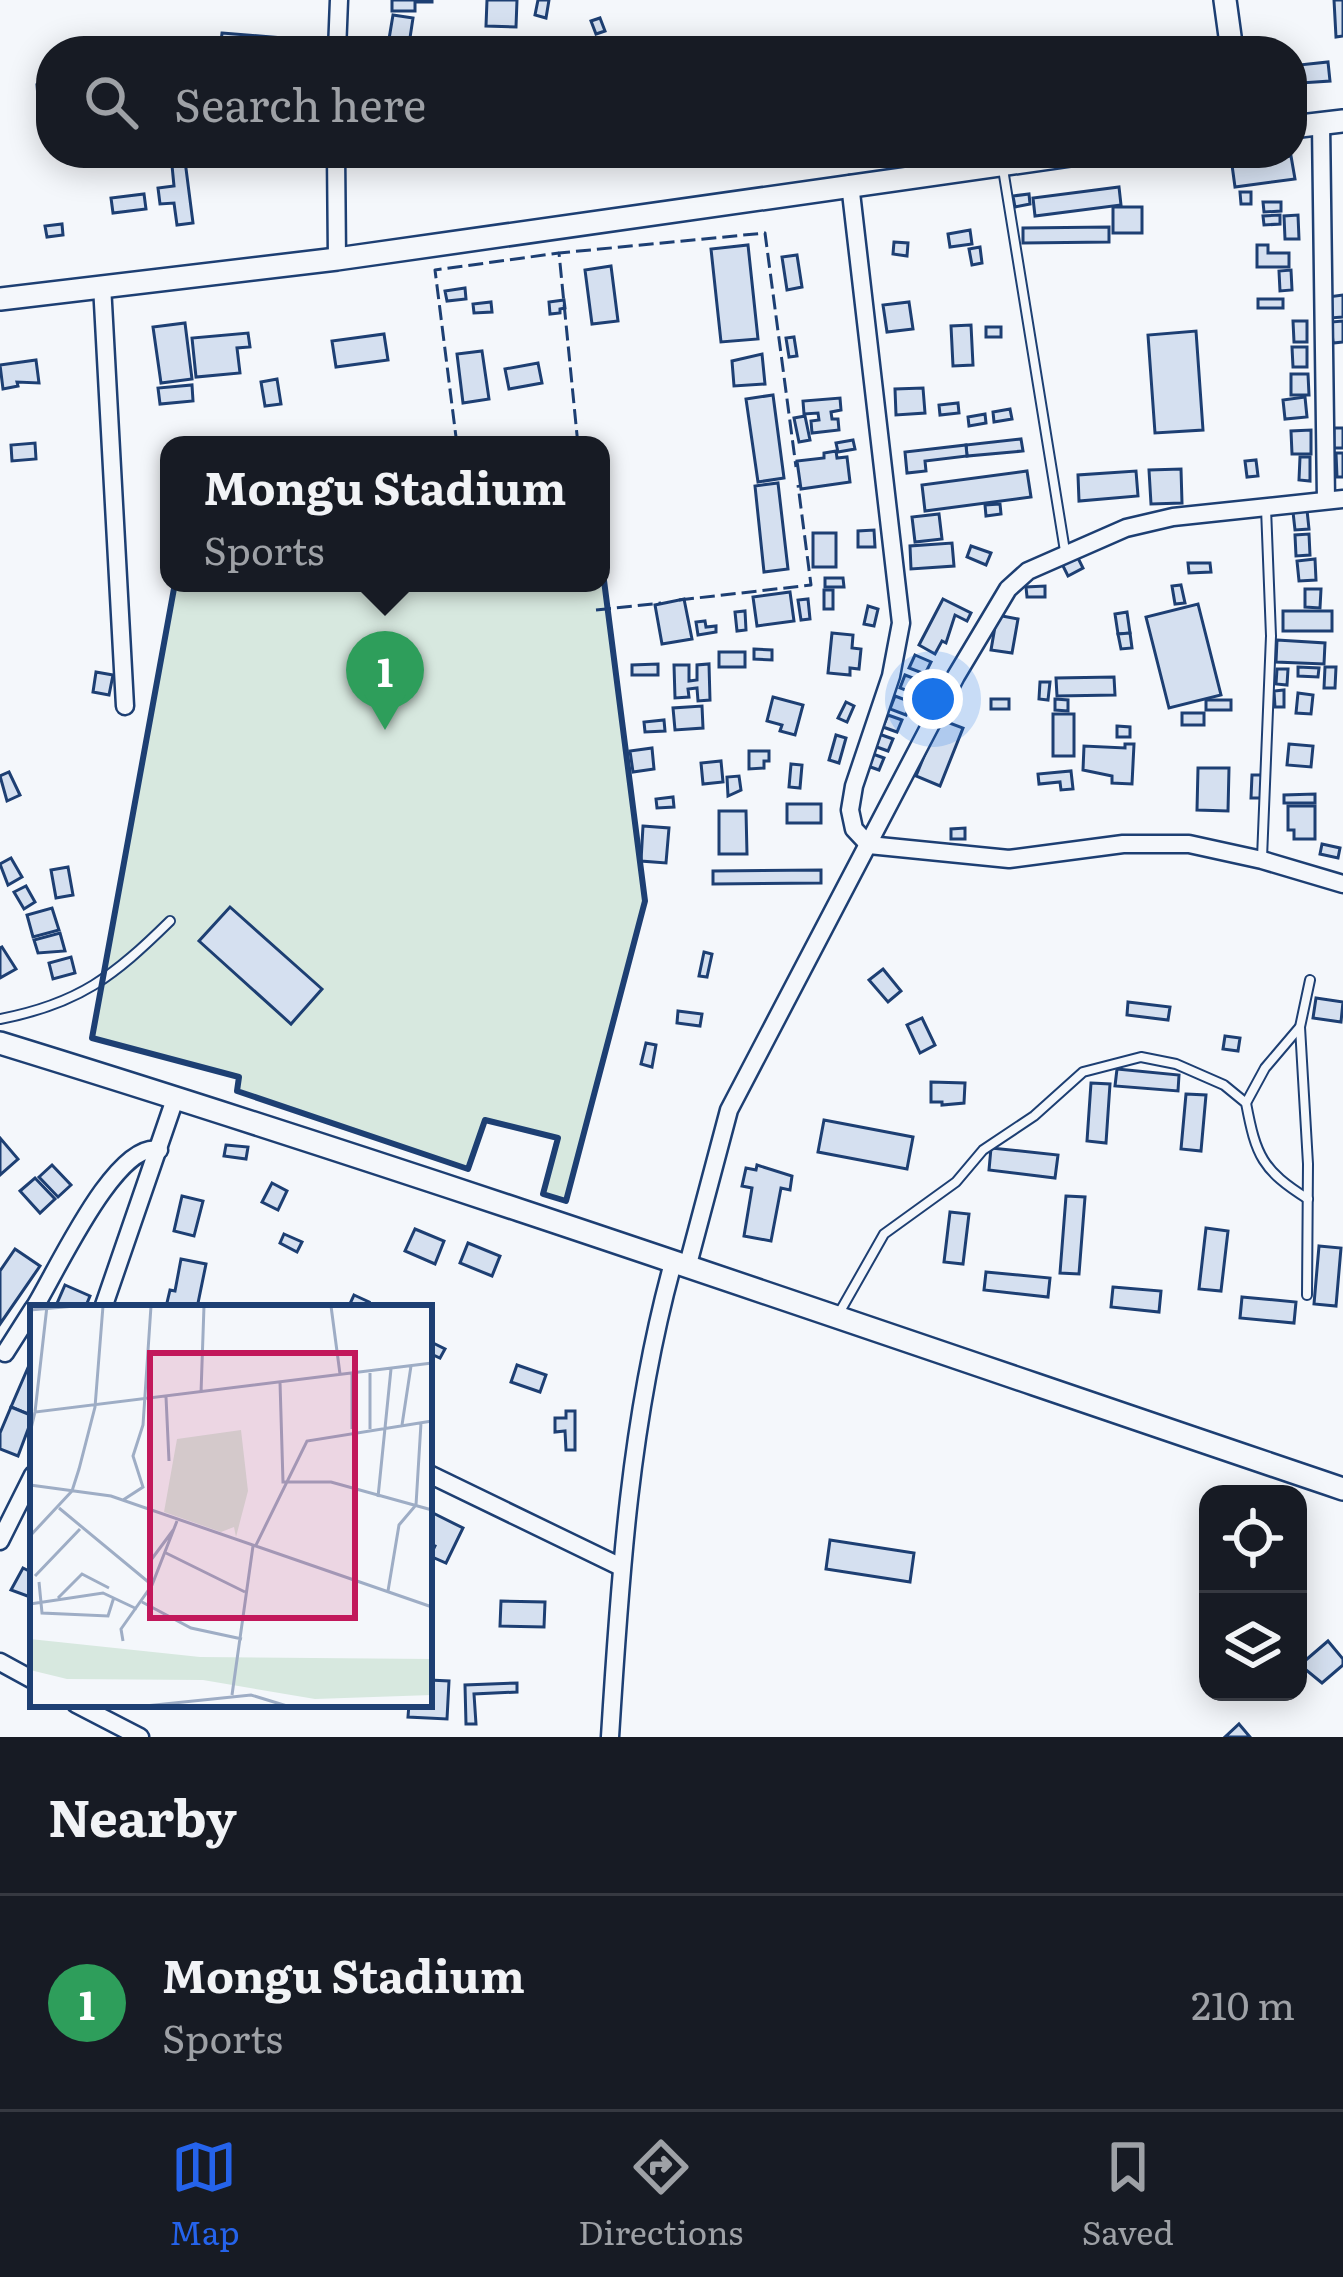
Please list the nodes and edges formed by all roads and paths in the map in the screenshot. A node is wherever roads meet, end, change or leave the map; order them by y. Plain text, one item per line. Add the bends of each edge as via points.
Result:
1 (339, 0) edge
2 (1225, 0) edge
3 (338, 36) edge
4 (1230, 36) edge
5 (1332, 123) edge
6 (336, 168) edge
7 (972, 168) edge
8 (1003, 168) edge
9 (850, 184) junction
10 (337, 259) junction
11 (102, 285) junction
12 (0, 299) edge
13 (1335, 500) edge
14 (1266, 508) junction
15 (1065, 553) junction
16 (125, 706) dead end
17 (869, 845) junction
18 (1262, 860) junction
19 (1343, 884) edge
20 (170, 921) dead end
21 (1310, 980) dead end
22 (0, 1019) edge
23 (1300, 1027) junction
24 (0, 1043) edge
25 (176, 1100) junction
26 (1246, 1102) junction
27 (159, 1150) junction
28 (1308, 1198) junction
29 (680, 1266) junction
30 (1307, 1295) dead end
31 (35, 1305) edge
32 (104, 1305) edge
33 (30, 1314) edge
34 (837, 1316) junction
35 (5, 1353) dead end
36 (432, 1475) edge
37 (30, 1478) edge
38 (1343, 1489) edge
39 (7, 1513) edge
40 (0, 1541) edge
41 (621, 1567) junction
42 (0, 1662) edge
43 (30, 1678) edge
44 (82, 1707) edge
45 (140, 1737) edge
46 (610, 1737) edge

1 - 3 street
2 - 4 street
5 - 13 street
6 - 10 street
7 - 9 street
8 - 15 lane
9 - 10 street
9 - 17 street via 901,623 850,810
10 - 11 street
11 - 12 street
11 - 16 street
13 - 14 street
14 - 15 street via 1173,517
14 - 18 lane via 1271,636
15 - 17 street via 1008,589
17 - 18 street via 1009,859 1189,844
17 - 29 street via 729,1110
18 - 19 street
20 - 22 lane via 100,984 48,1009
21 - 23 lane
23 - 26 lane
23 - 28 lane
24 - 25 street
25 - 27 street
25 - 29 street
26 - 28 lane via 1254,1143 1274,1178
26 - 34 lane via 1192,1071 1141,1057 1083,1072 884,1234
27 - 31 street via 135,1153 116,1173
27 - 32 street
28 - 30 lane
29 - 34 street
29 - 41 street via 644,1381
33 - 35 street
34 - 38 street
36 - 41 street
37 - 39 street
39 - 40 street
41 - 46 street
42 - 43 street
44 - 45 street

